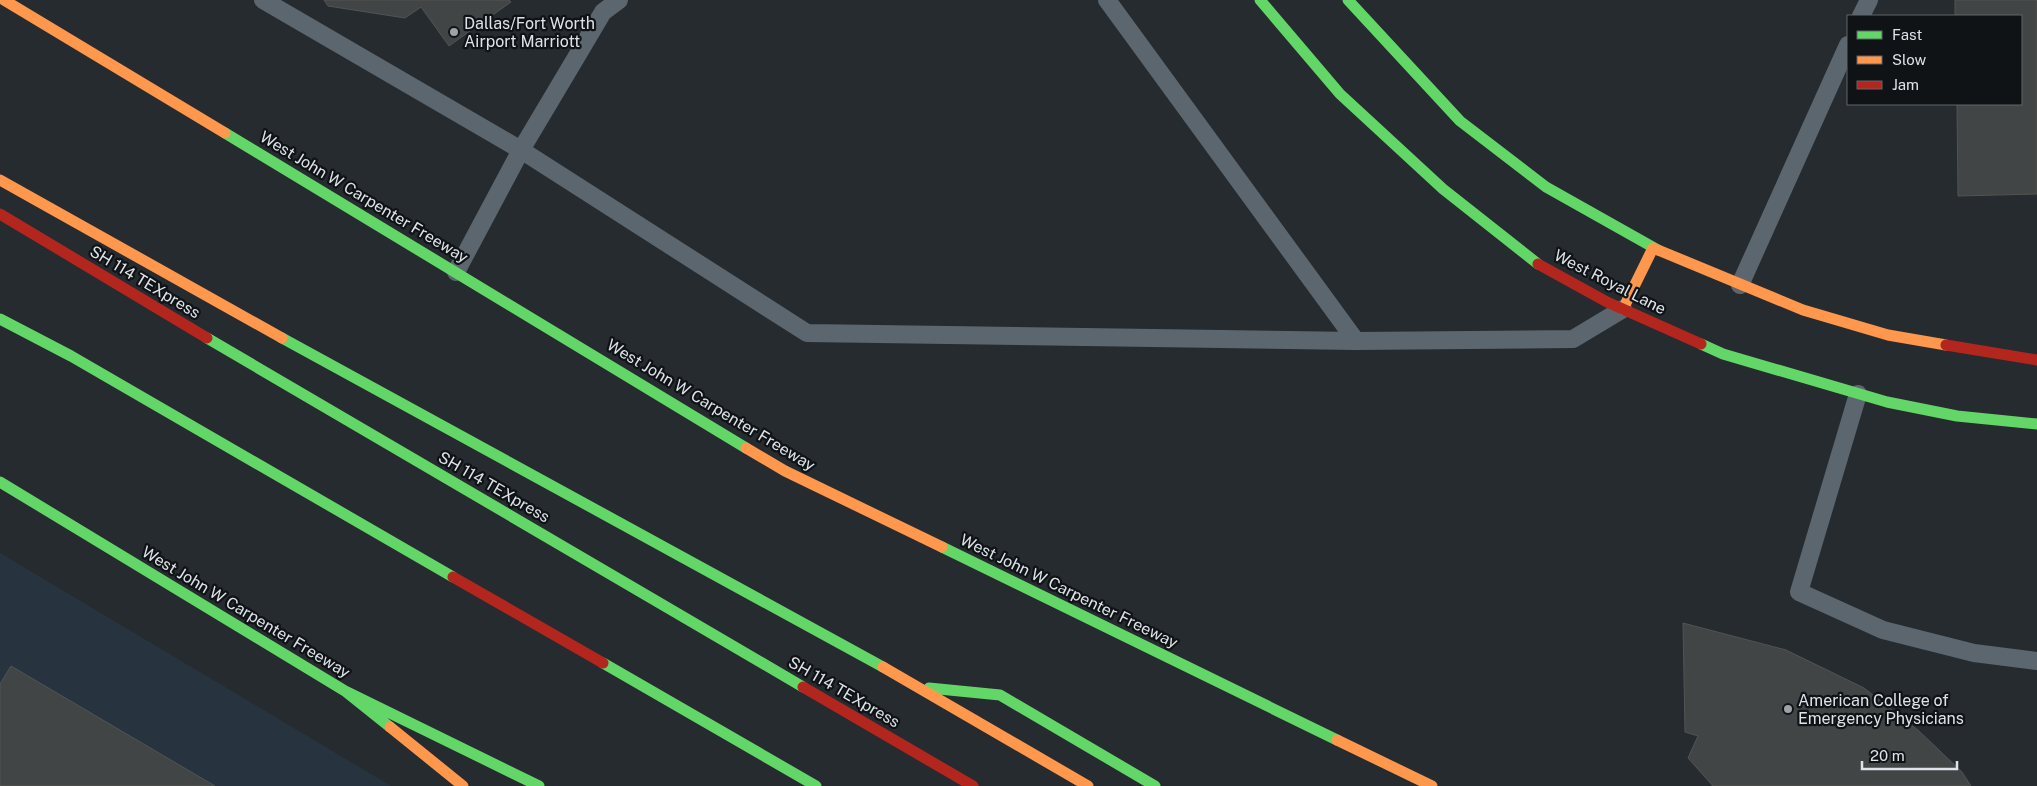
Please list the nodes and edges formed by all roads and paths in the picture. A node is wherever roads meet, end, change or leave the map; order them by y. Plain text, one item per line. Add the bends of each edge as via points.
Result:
1 (4, 0) edge
2 (263, 0) edge
3 (619, 0) edge
4 (1107, 0) edge
5 (1260, 0) edge
6 (1348, 0) edge
7 (1869, 0) edge
8 (1862, 15) edge
9 (1847, 47) edge
10 (521, 150) junction
11 (0, 180) edge
12 (0, 214) edge
13 (1653, 248) junction
14 (456, 272) junction
15 (1740, 285) junction
16 (1623, 309) junction
17 (0, 319) edge
18 (1356, 341) junction
19 (2037, 360) edge
20 (1858, 394) junction
21 (2037, 424) edge
22 (0, 482) edge
23 (2037, 661) edge
24 (920, 687) junction
25 (345, 691) junction
26 (463, 786) edge
27 (539, 786) edge
28 (816, 786) edge
29 (973, 786) edge
30 (1088, 786) edge
31 (1155, 786) edge
32 (1432, 786) edge

1 - 14 main road, West John W Carpenter Freeway
2 - 10 lane
3 - 10 lane via 604,12
4 - 18 lane
5 - 16 main road, West Royal Lane via 1340,94 1443,189 1538,264
6 - 13 main road via 1460,121 1546,187
7 - 8 lane
9 - 15 lane
10 - 14 lane
10 - 18 lane via 807,333
11 - 24 main road
12 - 29 main road, SH 114 TEXpress
13 - 15 main road
13 - 16 main road
14 - 32 main road, West John W Carpenter Freeway via 786,471
15 - 19 main road via 1803,310 1888,335
16 - 18 lane via 1573,339
16 - 20 main road, West Royal Lane via 1723,354
17 - 28 main road via 80,361
20 - 21 main road, West Royal Lane via 1957,416
20 - 23 lane via 1799,592 1883,630 1974,653
22 - 25 main road, West John W Carpenter Freeway
24 - 30 main road
24 - 31 main road via 1000,695
25 - 26 main road, West John W Carpenter Freeway
25 - 27 main road

